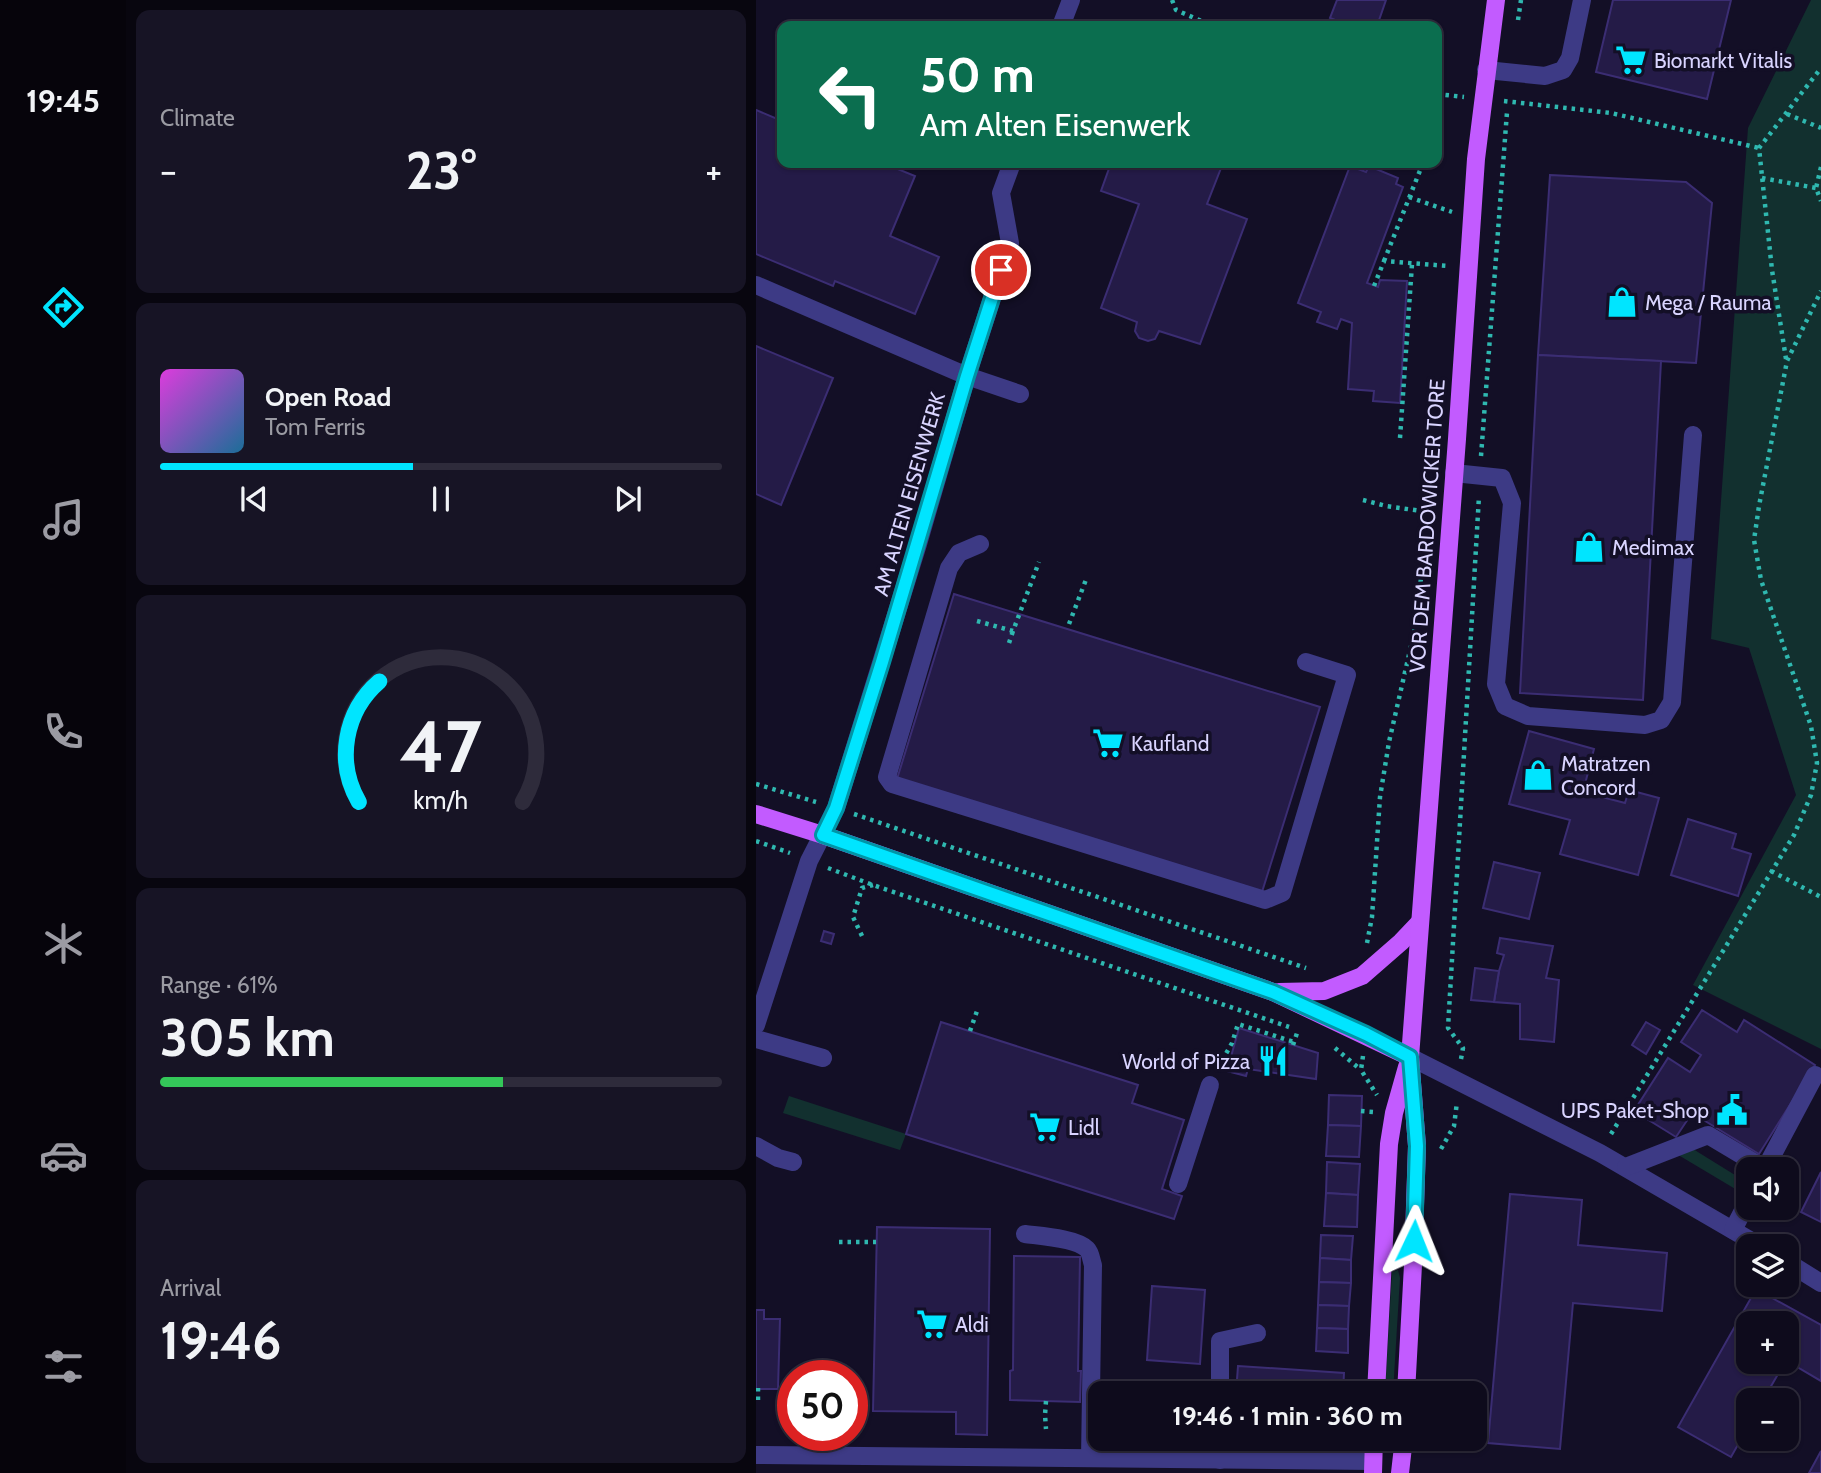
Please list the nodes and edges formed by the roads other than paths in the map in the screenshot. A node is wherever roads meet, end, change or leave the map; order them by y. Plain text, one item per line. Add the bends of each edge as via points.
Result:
1 (1071, 0) edge
2 (1496, 0) edge
3 (1582, 0) edge
4 (1063, 21) edge
5 (1486, 70) junction
6 (1010, 168) edge
7 (756, 285) edge
8 (967, 376) junction
9 (1020, 394) dead end
10 (1693, 435) dead end
11 (1454, 474) junction
12 (980, 544) dead end
13 (1306, 662) dead end
14 (756, 814) edge
15 (823, 835) junction
16 (1420, 922) junction
17 (1273, 992) junction
18 (756, 1025) edge
19 (756, 1039) edge
20 (1410, 1057) junction
21 (822, 1058) dead end
22 (1815, 1075) dead end
23 (1210, 1084) dead end
24 (756, 1146) edge
25 (1745, 1157) edge
26 (1771, 1157) edge
27 (793, 1162) dead end
28 (1626, 1167) junction
29 (1178, 1184) dead end
30 (1738, 1220) edge
31 (1733, 1230) junction
32 (1025, 1234) dead end
33 (1740, 1234) edge
34 (1799, 1269) edge
35 (1821, 1283) edge
36 (1257, 1332) dead end
37 (1220, 1381) edge
38 (1377, 1381) edge
39 (1407, 1381) edge
40 (1220, 1451) edge
41 (1403, 1451) edge
42 (756, 1455) edge
43 (1090, 1458) junction
44 (1220, 1460) junction
45 (1048, 1465) edge
46 (1286, 1467) edge
47 (1373, 1467) edge
48 (1401, 1473) edge

1 - 4 street
2 - 5 main road, VOR DEM BARDOWICKER TORE
3 - 5 street via 1570,58 1563,70 1545,76
5 - 11 main road, VOR DEM BARDOWICKER TORE
6 - 8 street, AM ALTEN EISENWERK via 1001,193 1010,243
7 - 8 street
8 - 9 street
8 - 15 street, AM ALTEN EISENWERK via 836,808
10 - 11 street via 1672,702 1661,720 1645,725 1528,716 1505,706 1496,684 1512,503 1502,478
11 - 16 main road, VOR DEM BARDOWICKER TORE
12 - 13 street via 959,553 949,568 887,777 892,784 1265,900 1282,893 1347,676
14 - 15 main road
15 - 17 main road
15 - 18 street, AM ALTEN EISENWERK via 809,861
16 - 17 main road via 1362,976 1324,990
16 - 20 main road, VOR DEM BARDOWICKER TORE
17 - 20 main road
19 - 21 street
20 - 28 street
20 - 38 main road, VOR DEM BARDOWICKER TORE via 1389,1144
20 - 39 main road, VOR DEM BARDOWICKER TORE via 1417,1146
22 - 26 street
23 - 29 street
24 - 27 street
25 - 28 street via 1708,1135
28 - 31 street
30 - 31 street
31 - 33 street
32 - 43 street via 1076,1242 1087,1249 1093,1265
34 - 35 street
36 - 37 street via 1220,1341
40 - 44 street
41 - 48 main road
42 - 45 street
43 - 44 street
43 - 45 street
44 - 46 street
46 - 47 street

